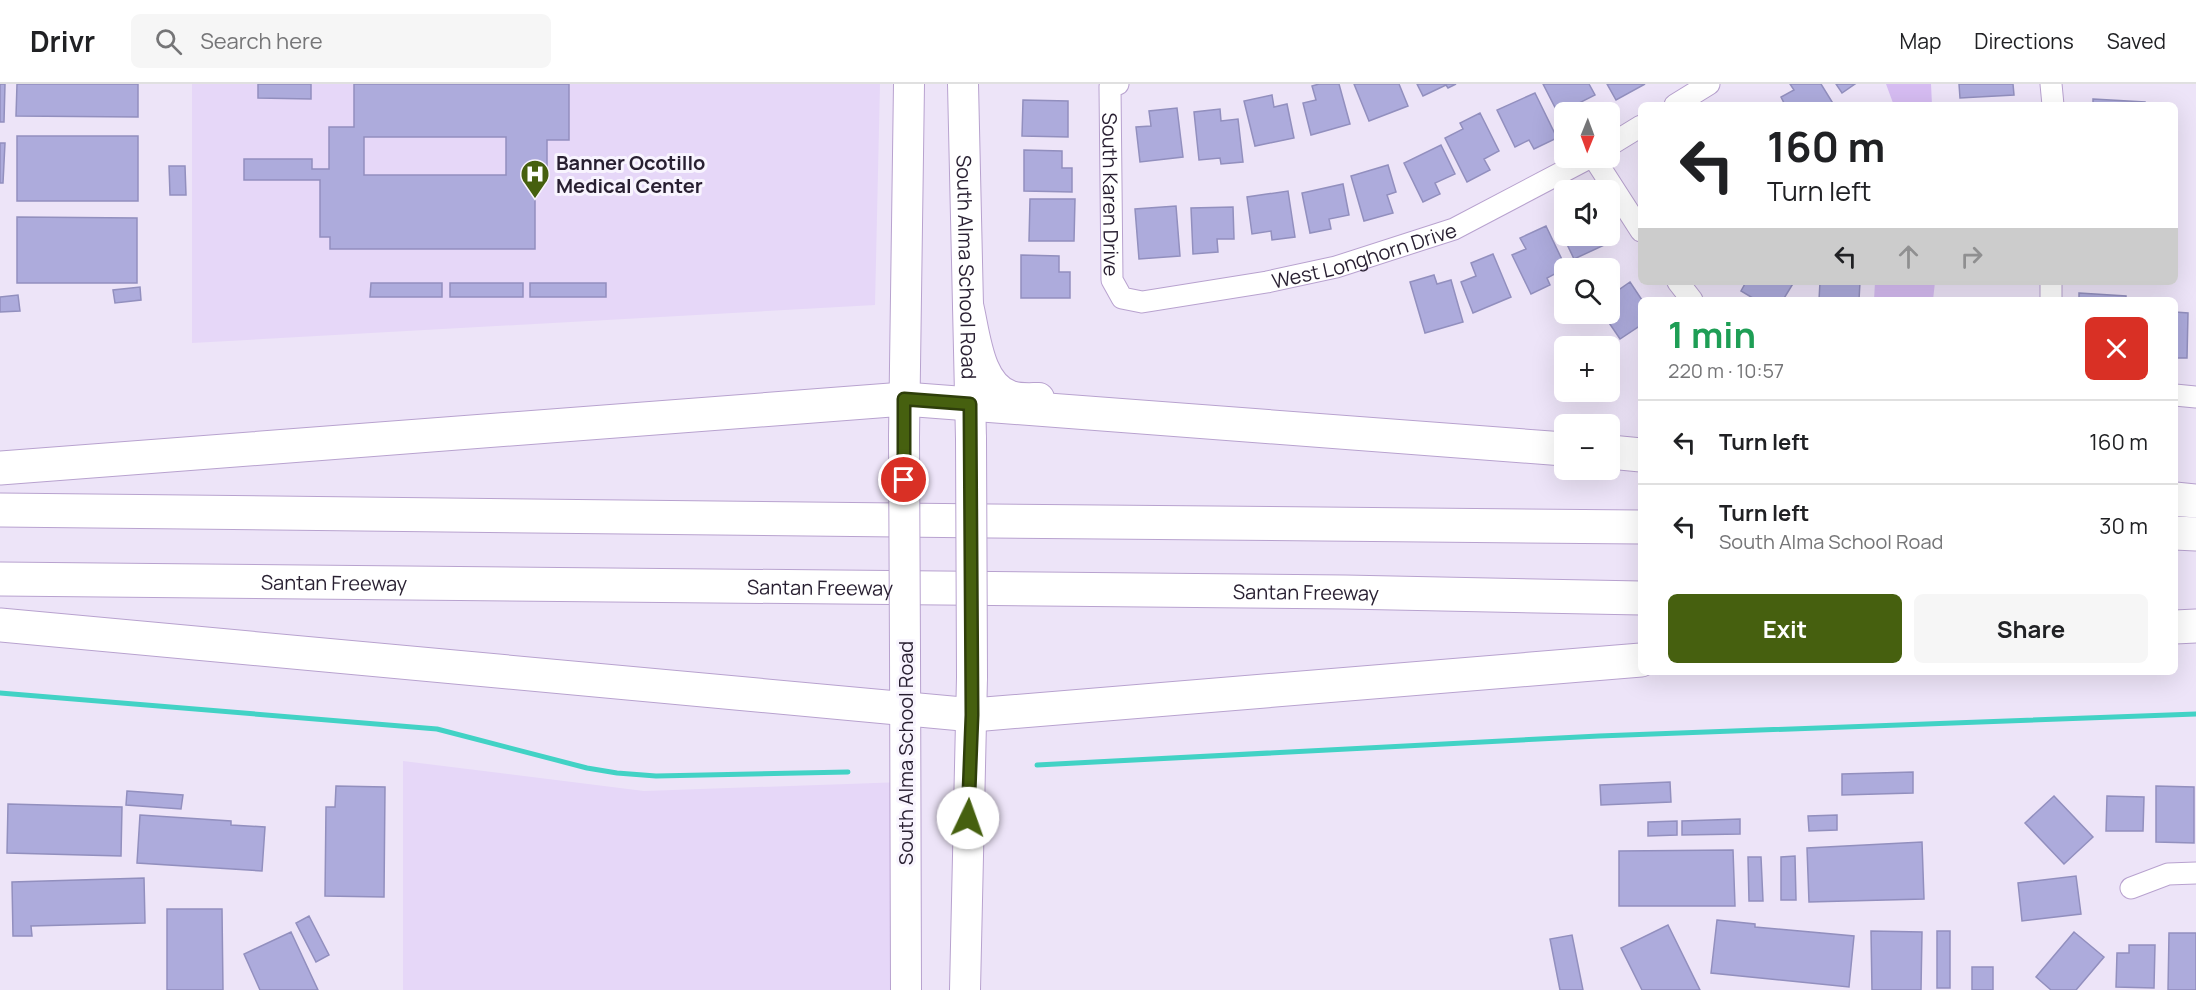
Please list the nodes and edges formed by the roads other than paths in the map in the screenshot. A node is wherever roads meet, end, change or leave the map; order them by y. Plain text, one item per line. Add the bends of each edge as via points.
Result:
1 (909, 84) edge
2 (963, 84) edge
3 (1709, 84) edge
4 (2051, 84) edge
5 (1114, 86) edge
6 (1680, 102) edge
7 (2053, 102) edge
8 (1638, 128) edge
9 (1620, 139) edge
10 (1570, 168) edge
11 (1600, 168) edge
12 (1638, 226) edge
13 (1680, 285) edge
14 (1690, 297) edge
15 (1122, 298) joint
16 (968, 305) junction
17 (2178, 395) edge
18 (2196, 396) edge
19 (904, 399) junction
20 (970, 404) junction
21 (1330, 431) junction
22 (1554, 448) edge
23 (1620, 453) edge
24 (1638, 455) edge
25 (0, 468) edge
26 (2178, 499) edge
27 (2196, 501) edge
28 (0, 510) edge
29 (1638, 527) edge
30 (2178, 533) edge
31 (2196, 534) edge
32 (0, 579) edge
33 (1638, 598) edge
34 (2178, 609) edge
35 (2196, 609) edge
36 (0, 625) edge
37 (2196, 626) edge
38 (2178, 627) edge
39 (1638, 660) edge
40 (904, 711) junction
41 (972, 715) junction
42 (2196, 873) edge
43 (2132, 888) dead end
44 (906, 990) edge
45 (965, 990) edge

1 - 19 main road, South Alma School Road
2 - 16 main road, South Alma School Road
3 - 6 street
4 - 7 street
5 - 15 street, South Karen Drive via 1112,280
8 - 9 street
10 - 15 street, West Longhorn Drive via 1454,229 1336,267 1142,302
11 - 12 street
13 - 14 street
16 - 20 main road, South Alma School Road
16 - 21 main road via 983,365 996,387 1010,396 1281,418
17 - 18 street
19 - 20 highway
19 - 25 highway
19 - 40 main road, South Alma School Road, bridge
20 - 21 highway
20 - 41 main road, South Alma School Road, bridge
21 - 22 highway
23 - 24 highway
26 - 27 highway
28 - 29 highway
30 - 31 highway
32 - 33 highway, Santan Freeway via 1309,591
34 - 35 highway
36 - 40 highway
37 - 38 highway
39 - 41 highway
40 - 41 highway
40 - 44 main road, South Alma School Road
41 - 45 main road, South Alma School Road
42 - 43 street via 2168,874

